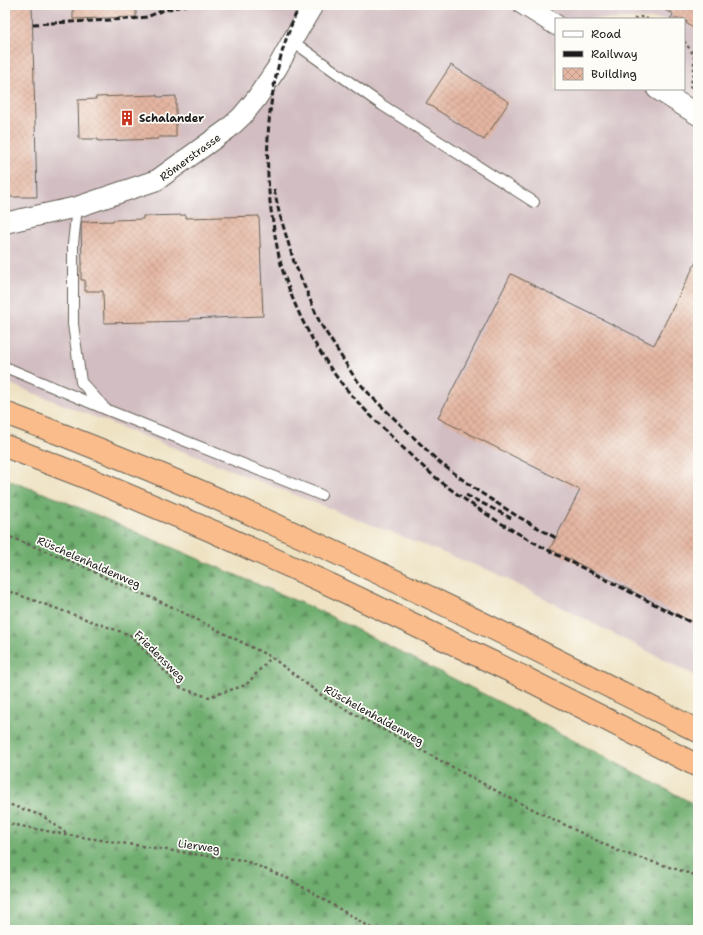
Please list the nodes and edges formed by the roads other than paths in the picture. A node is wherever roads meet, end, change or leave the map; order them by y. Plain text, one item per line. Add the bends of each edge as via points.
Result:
1 (313, 5) edge
2 (524, 5) edge
3 (555, 24) edge
4 (292, 41) junction
5 (659, 90) edge
6 (698, 115) edge
7 (534, 202) dead end
8 (77, 207) junction
9 (5, 223) edge
10 (5, 367) edge
11 (105, 409) junction
12 (5, 413) edge
13 (5, 446) edge
14 (321, 495) dead end
15 (698, 731) edge
16 (698, 766) edge

1 - 4 street, Römerstrasse
2 - 3 street
4 - 7 lane via 382,105
4 - 8 street, Römerstrasse via 266,85 242,116 228,129 157,180
5 - 6 street
8 - 9 street, Römerstrasse
8 - 11 lane via 73,244 73,324 81,382
10 - 11 lane
11 - 14 lane
12 - 15 highway via 129,462 304,538
13 - 16 highway via 205,528 333,586 521,676

